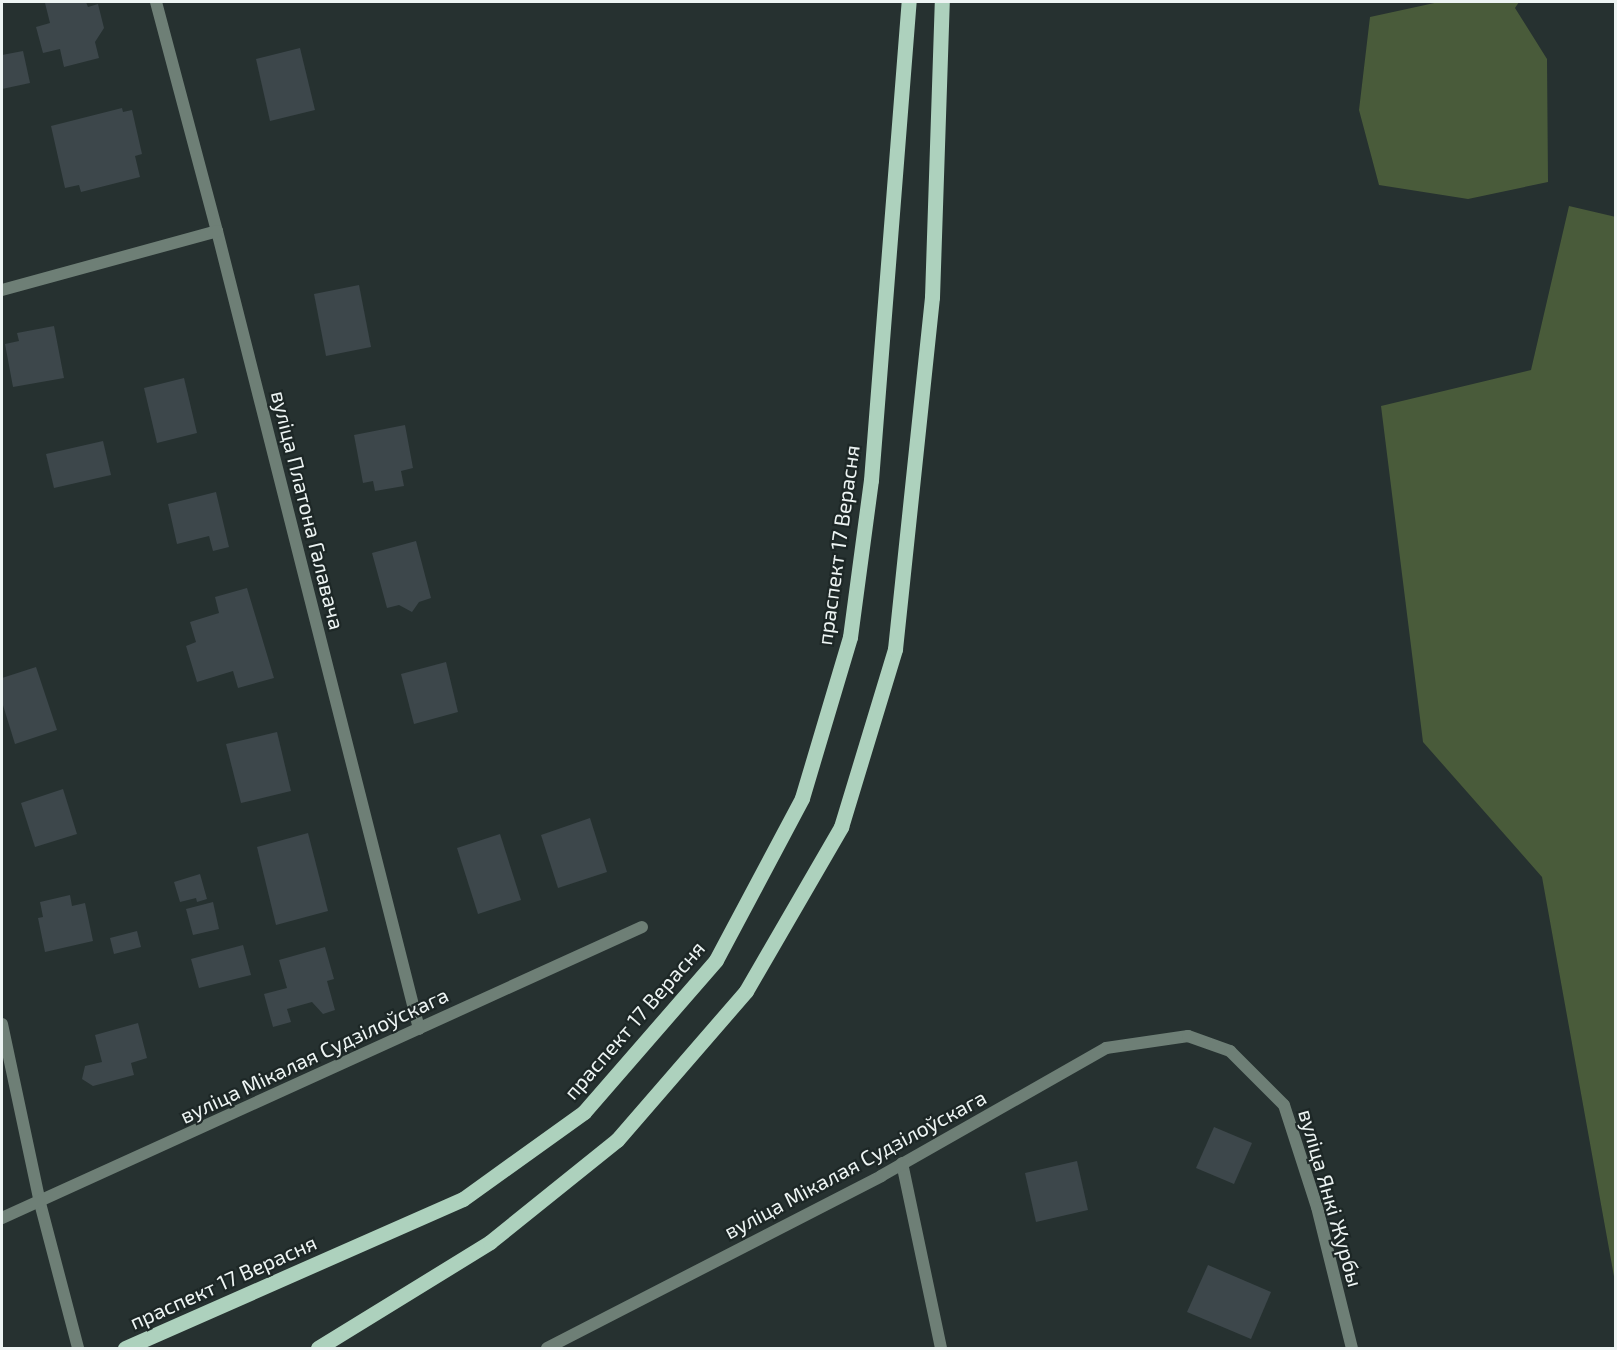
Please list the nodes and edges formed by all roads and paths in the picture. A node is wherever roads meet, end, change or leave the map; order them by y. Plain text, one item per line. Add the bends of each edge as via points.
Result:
1 (156, 2) edge
2 (909, 2) edge
3 (942, 2) edge
4 (217, 231) junction
5 (2, 290) edge
6 (642, 927) dead end
7 (2, 1024) edge
8 (419, 1029) junction
9 (1188, 1036) joint
10 (902, 1163) junction
11 (40, 1203) junction
12 (2, 1218) edge
13 (78, 1348) edge
14 (125, 1348) edge
15 (318, 1348) edge
16 (548, 1348) edge
17 (940, 1348) edge
18 (1352, 1348) edge

1 - 4 street, вуліца Платона Галавача
2 - 14 main road, праспект 17 Верасня via 873,457 850,637 802,798 716,960 584,1112 463,1199
3 - 15 main road via 932,297 895,649 841,827 746,992 617,1140 490,1242
4 - 5 street
4 - 8 street, вуліца Платона Галавача
6 - 8 street, вуліца Мікалая Судзілоўскага
7 - 11 street
8 - 11 street, вуліца Мікалая Судзілоўскага
9 - 10 street, вуліца Мікалая Судзілоўскага via 1106,1048
9 - 18 street, вуліца Янкі Журбы via 1230,1051 1284,1105 1317,1207
10 - 16 street, вуліца Мікалая Судзілоўскага
10 - 17 street
11 - 12 street, вуліца Мікалая Судзілоўскага
11 - 13 street

